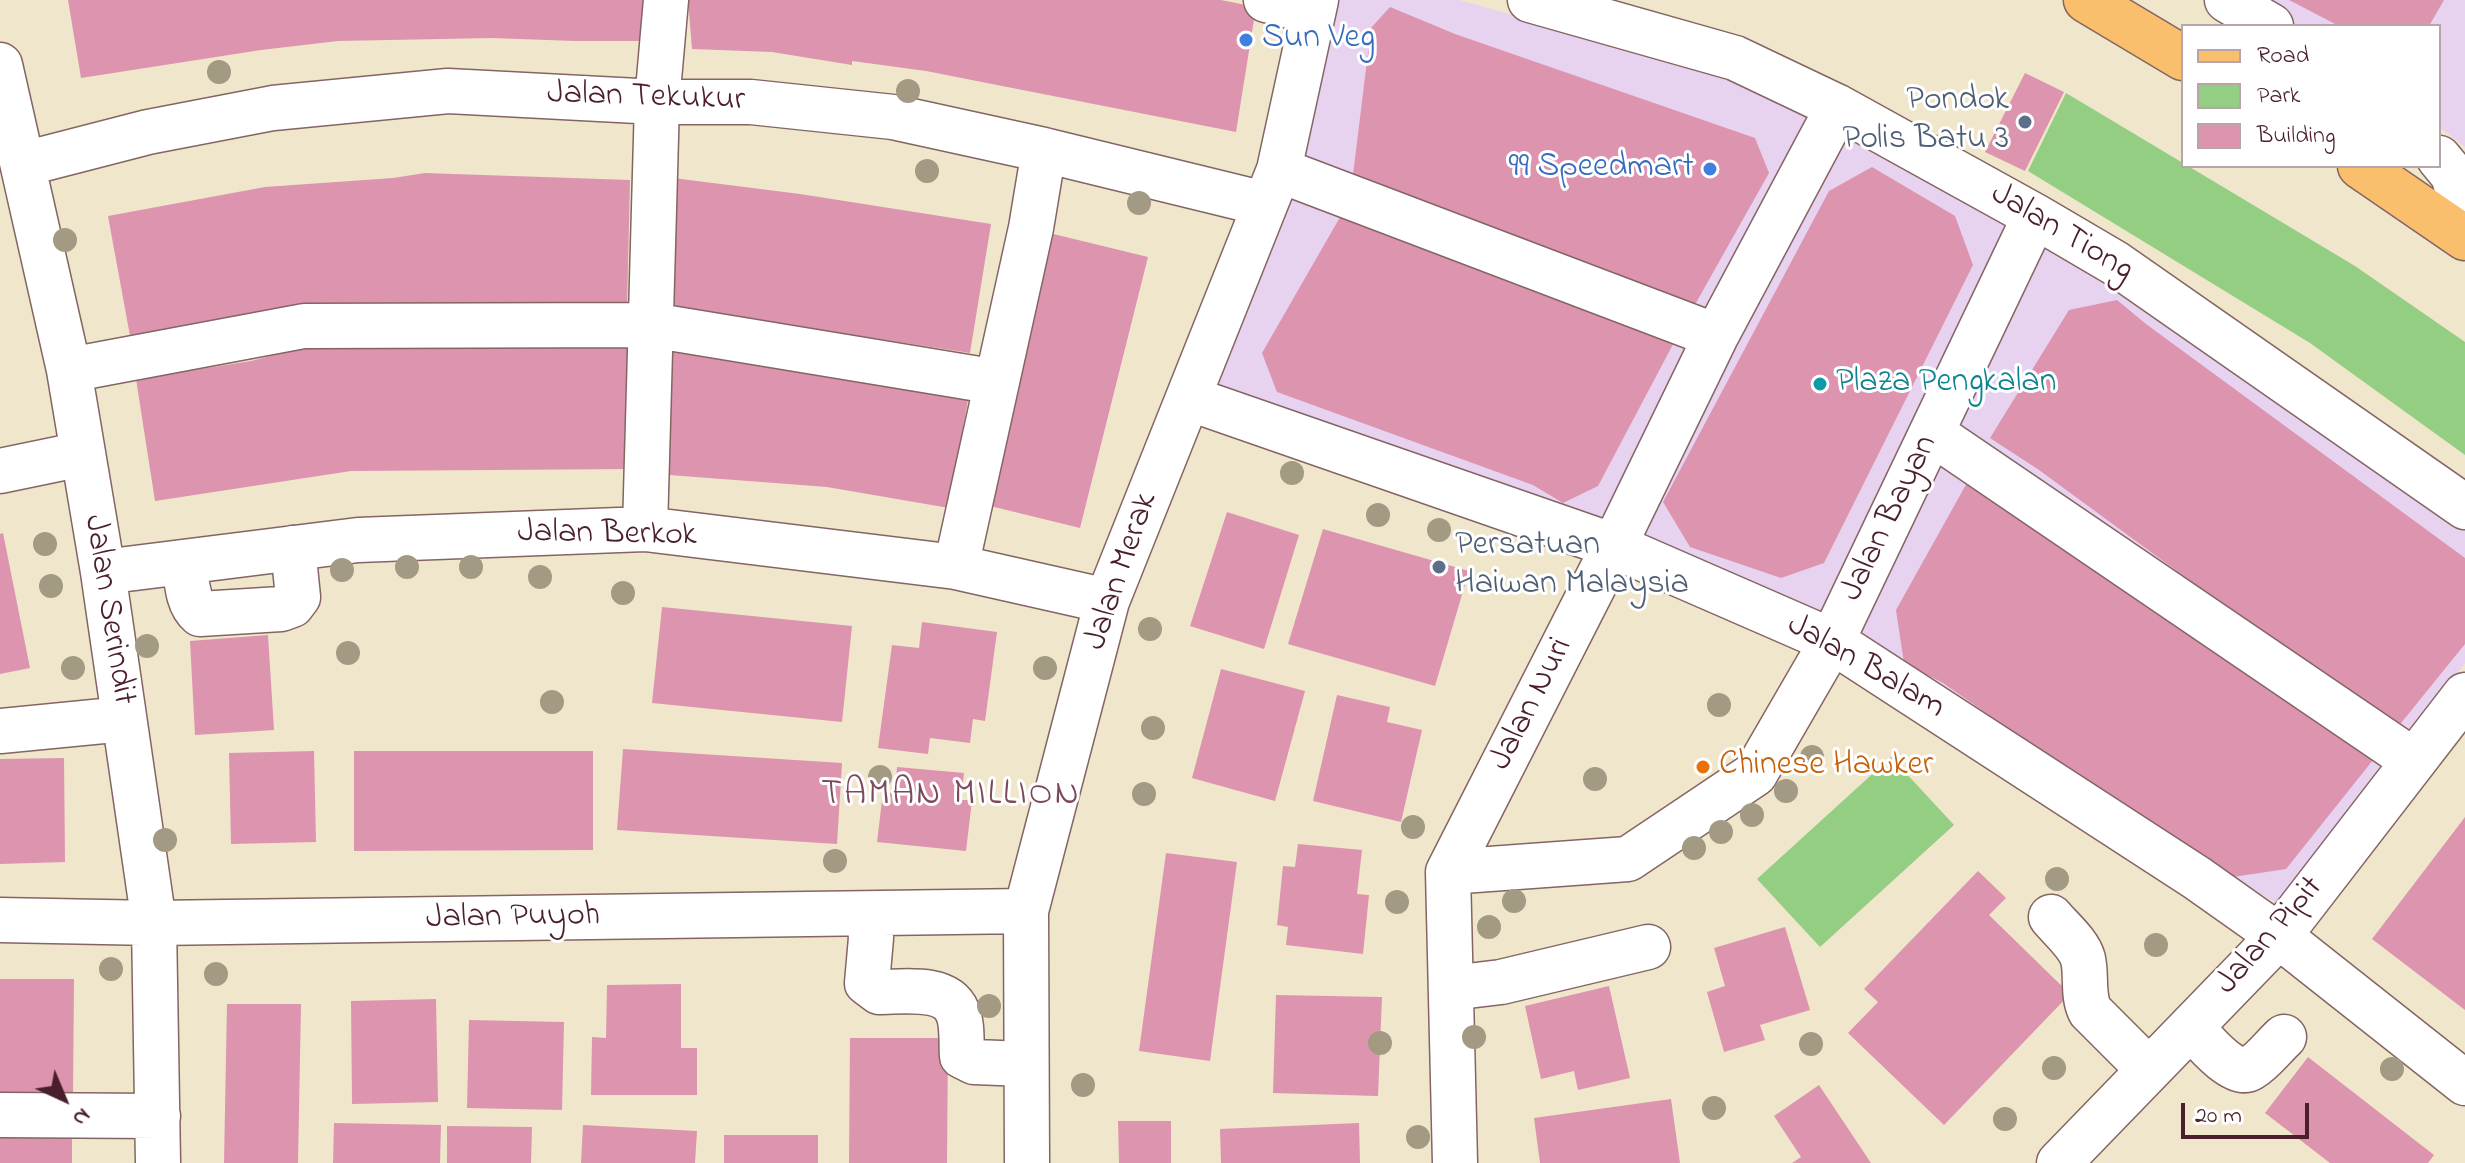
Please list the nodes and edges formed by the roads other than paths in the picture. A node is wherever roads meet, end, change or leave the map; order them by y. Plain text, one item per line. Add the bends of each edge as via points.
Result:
1 (666, 0) edge
2 (1266, 0) edge
3 (1530, 0) edge
4 (2086, 0) edge
5 (2227, 0) edge
6 (1314, 6) edge
7 (2268, 24) edge
8 (2181, 57) edge
9 (0, 65) edge
10 (657, 102) junction
11 (1838, 107) junction
12 (1044, 150) junction
13 (2441, 160) edge
14 (24, 164) junction
15 (2363, 168) edge
16 (1272, 187) junction
17 (2035, 216) junction
18 (2465, 217) edge
19 (19, 233) edge
20 (2465, 238) edge
21 (651, 325) junction
22 (1716, 336) junction
23 (69, 370) junction
24 (997, 382) junction
25 (1188, 398) junction
26 (1932, 433) junction
27 (82, 454) junction
28 (0, 471) edge
29 (2465, 507) edge
30 (645, 529) junction
31 (1614, 546) junction
32 (293, 548) junction
33 (184, 562) junction
34 (956, 567) junction
35 (103, 572) junction
36 (1107, 601) junction
37 (1832, 641) junction
38 (2465, 695) edge
39 (124, 719) junction
40 (0, 731) edge
41 (2414, 761) junction
42 (1448, 872) junction
43 (1026, 911) junction
44 (869, 914) junction
45 (2051, 917) dead end
46 (0, 920) edge
47 (154, 923) junction
48 (2279, 936) junction
49 (1648, 947) dead end
50 (1451, 988) junction
51 (2191, 1027) junction
52 (2284, 1037) dead end
53 (1026, 1064) junction
54 (2149, 1070) junction
55 (2465, 1083) edge
56 (0, 1115) edge
57 (158, 1116) junction
58 (2068, 1160) edge
59 (158, 1163) edge
60 (1027, 1163) edge
61 (1455, 1163) edge

1 - 10 street
2 - 6 street
3 - 11 street, Jalan Tiong via 1735,58
4 - 8 main road
5 - 7 street
6 - 16 street, Jalan Merak
9 - 14 street, Jalan Serindit
10 - 12 street, Jalan Tekukur via 751,102 893,117
10 - 14 street, Jalan Tekukur via 448,91 273,108 148,132
10 - 21 street
11 - 17 street, Jalan Tiong
11 - 22 street, Jalan Nuri
12 - 16 street, Jalan Tekukur
12 - 24 street
13 - 18 street via 2453,175
14 - 19 street, Jalan Serindit
15 - 20 main road
16 - 22 street, Jalan Tekukur
16 - 25 street, Jalan Merak
17 - 26 street, Jalan Bayan
17 - 29 street, Jalan Tiong via 2115,263
19 - 23 street, Jalan Serindit
21 - 23 street via 304,326
21 - 24 street
21 - 30 street
22 - 31 street, Jalan Nuri
23 - 27 street, Jalan Serindit
24 - 34 street
25 - 31 street, Jalan Balam
25 - 36 street, Jalan Merak
26 - 37 street, Jalan Bayan
26 - 41 street
27 - 28 street
27 - 35 street, Jalan Serindit
30 - 32 street, Jalan Berkok via 358,540
30 - 34 street, Jalan Berkok
31 - 37 street, Jalan Balam
31 - 42 street, Jalan Nuri
32 - 33 street, Jalan Berkok
32 - 33 street via 298,597 281,609 200,614 191,600
33 - 35 street, Jalan Berkok
34 - 36 street, Jalan Berkok
35 - 39 street, Jalan Serindit
36 - 43 street, Jalan Merak
37 - 42 street, Jalan Bayan via 1755,774 1628,859
37 - 48 street, Jalan Balam
38 - 41 street, Jalan Pipit
39 - 40 street
39 - 47 street, Jalan Serindit
41 - 48 street, Jalan Pipit
42 - 50 street, Jalan Nuri
43 - 44 street, Jalan Puyoh
43 - 53 street, Jalan Merak
44 - 47 street, Jalan Puyoh
44 - 53 street via 867,983 873,989 933,993 950,1001 958,1012 962,1056 974,1062
45 - 54 street via 2083,960 2090,1011
46 - 47 street, Jalan Puyoh
47 - 57 street, Jalan Serindit
48 - 51 street, Jalan Pipit
48 - 55 street, Jalan Balam
49 - 50 street via 1501,982
50 - 61 street, Jalan Nuri
51 - 52 street via 2240,1071 2249,1070
51 - 54 street, Jalan Pipit
53 - 60 street, Jalan Merak
54 - 58 street, Jalan Pipit
56 - 57 street
57 - 59 street, Jalan Serindit

